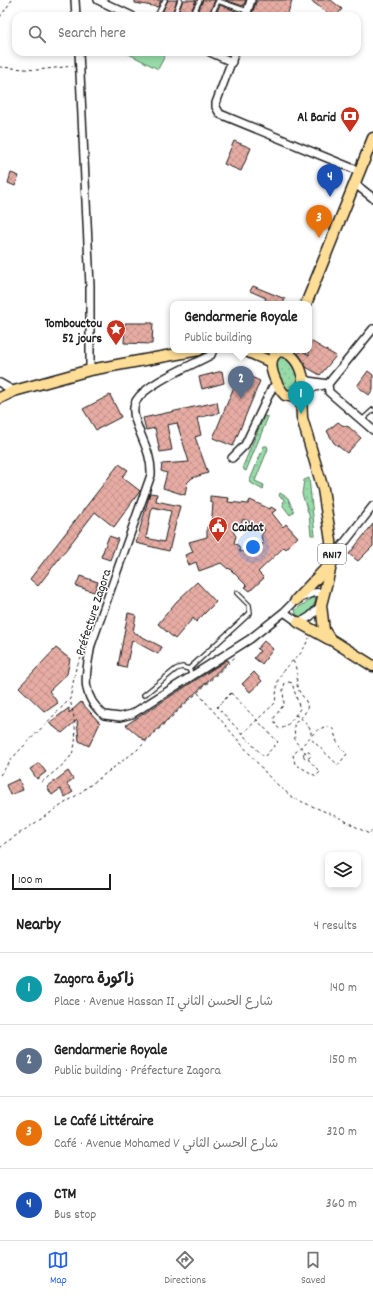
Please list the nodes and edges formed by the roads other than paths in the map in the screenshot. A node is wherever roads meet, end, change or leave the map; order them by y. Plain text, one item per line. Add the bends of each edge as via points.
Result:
1 (75, 0) edge
2 (98, 0) edge
3 (164, 0) edge
4 (180, 0) edge
5 (200, 0) edge
6 (251, 0) edge
7 (218, 1) edge
8 (76, 12) edge
9 (117, 12) edge
10 (159, 12) edge
11 (176, 12) edge
12 (194, 12) edge
13 (213, 12) edge
14 (244, 12) edge
15 (246, 12) edge
16 (79, 56) edge
17 (219, 56) edge
18 (234, 56) edge
19 (232, 62) junction
20 (373, 138) edge
21 (359, 171) junction
22 (354, 183) junction
23 (373, 198) edge
24 (307, 301) edge
25 (373, 329) edge
26 (183, 353) edge
27 (212, 353) edge
28 (291, 353) edge
29 (277, 354) edge
30 (90, 370) junction
31 (302, 377) junction
32 (0, 383) edge
33 (278, 384) junction
34 (328, 384) junction
35 (14, 391) junction
36 (302, 391) junction
37 (287, 396) junction
38 (0, 398) edge
39 (373, 410) edge
40 (302, 418) junction
41 (362, 420) junction
42 (373, 430) edge
43 (232, 458) dead end
44 (373, 506) edge
45 (332, 558) junction
46 (324, 592) junction
47 (237, 593) dead end
48 (296, 600) junction
49 (321, 605) junction
50 (284, 612) junction
51 (298, 622) junction
52 (330, 639) junction
53 (373, 666) edge
54 (190, 672) junction
55 (144, 694) dead end

1 - 8 street
2 - 9 street
3 - 10 lane
4 - 11 lane
5 - 12 lane
6 - 15 street
7 - 13 lane
7 - 14 lane
16 - 30 street via 90,286
17 - 19 street
18 - 19 street
19 - 21 street via 216,103 220,114
20 - 21 main road
21 - 22 main road
22 - 23 street
22 - 24 main road
25 - 34 street
26 - 30 main road
27 - 54 street, Préfecture Zagora via 156,384 140,396 135,404 136,422 150,458 151,475 91,645 86,673 88,694 101,712 120,717 132,714
28 - 31 main road, RN17
29 - 33 main road, RN17
30 - 35 main road
31 - 34 street via 308,381
31 - 36 main road, RN17
32 - 35 street
33 - 37 main road, RN17
33 - 43 street via 271,390 245,445
34 - 36 street
34 - 41 street via 329,392
35 - 38 main road
36 - 37 main road via 296,397
36 - 40 main road, RN17
37 - 40 main road, RN17
39 - 41 lane
40 - 45 main road, RN17 via 323,489
41 - 42 street
44 - 45 street
45 - 46 main road, RN17
45 - 48 main road
46 - 48 street via 312,593
46 - 49 main road, RN17
47 - 54 lane via 249,605 250,613
48 - 50 street, Préfecture Zagora
49 - 51 street via 307,619
49 - 52 main road, RN17 via 324,630
50 - 51 street
50 - 54 street, Préfecture Zagora via 250,639
51 - 52 main road
52 - 53 main road
54 - 55 lane via 182,667 176,669

